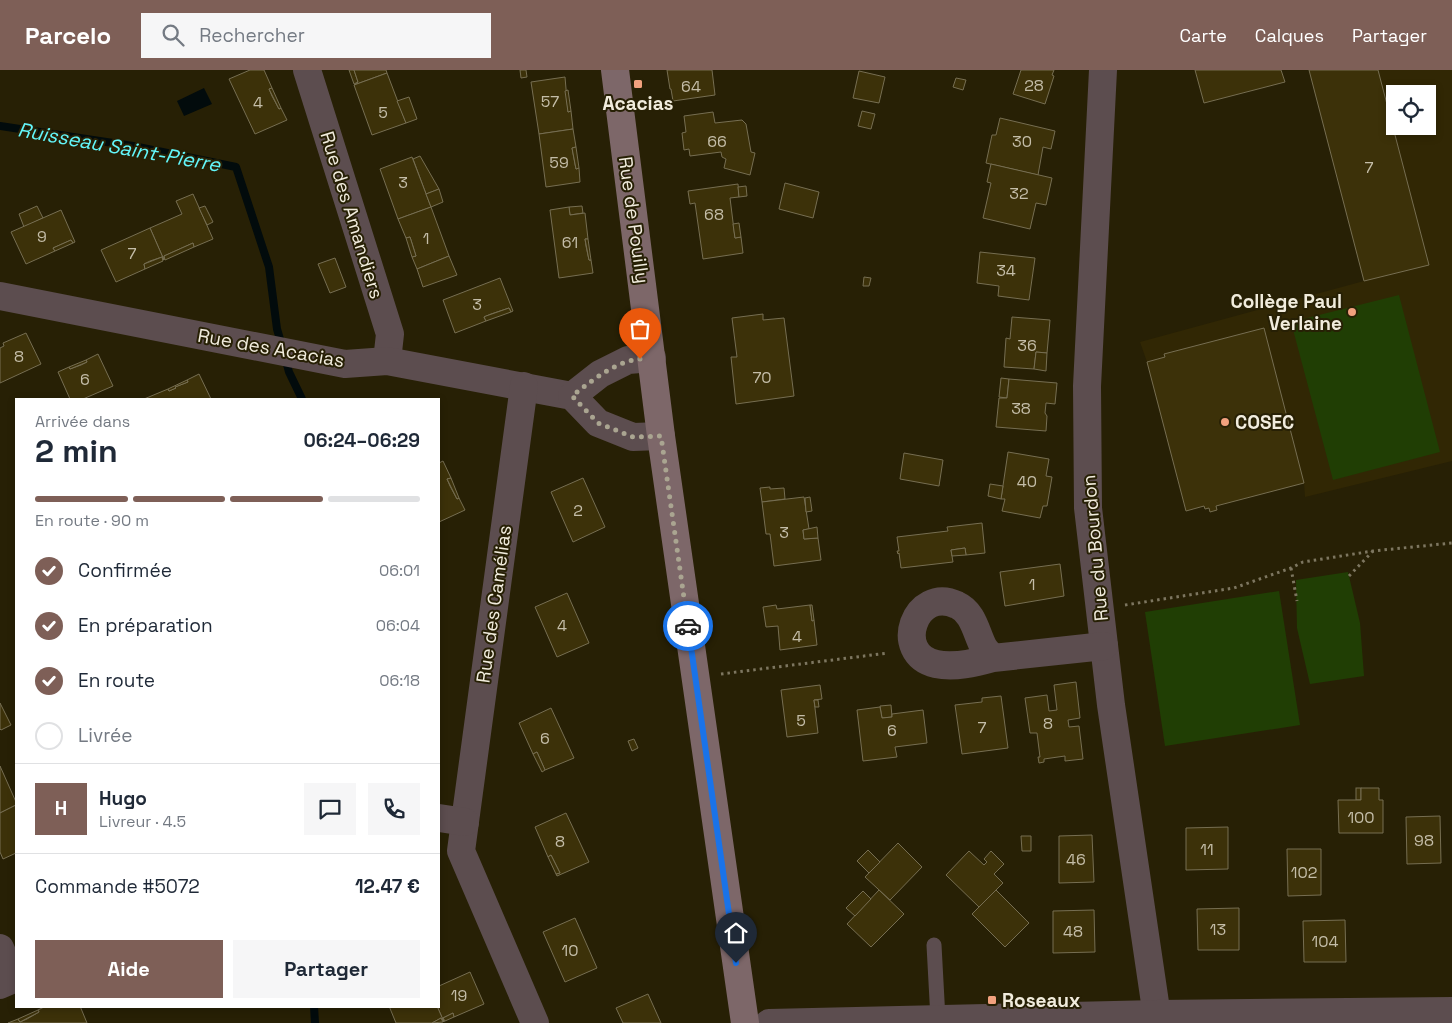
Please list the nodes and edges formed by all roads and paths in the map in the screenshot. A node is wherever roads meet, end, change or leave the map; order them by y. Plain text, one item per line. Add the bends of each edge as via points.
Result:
1 (307, 70) edge
2 (615, 70) edge
3 (1103, 70) edge
4 (0, 296) edge
5 (652, 358) junction
6 (387, 360) junction
7 (524, 386) junction
8 (572, 396) junction
9 (661, 436) junction
10 (1452, 543) edge
11 (1373, 551) junction
12 (1291, 568) junction
13 (1349, 576) dead end
14 (1297, 601) dead end
15 (1100, 609) junction
16 (1104, 646) junction
17 (915, 649) junction
18 (992, 658) junction
19 (696, 678) junction
20 (452, 820) edge
21 (934, 945) dead end
22 (0, 948) edge
23 (0, 985) edge
24 (1452, 1011) edge
25 (1420, 1017) edge
26 (938, 1019) junction
27 (1158, 1019) edge
28 (535, 1023) edge
29 (745, 1023) edge
30 (769, 1023) edge

1 - 6 street, Rue des Amandiers via 390,334
2 - 5 main road, Rue de Pouilly
3 - 15 street, Rue du Bourdon via 1087,386 1088,508
4 - 6 street, Rue des Acacias via 345,364
5 - 8 street via 628,360 600,374
5 - 9 main road, Rue de Pouilly
6 - 7 street, Rue des Acacias
7 - 8 street, Rue des Acacias
7 - 20 street, Rue des Camélias
8 - 9 street via 598,423 633,437
9 - 19 main road, Rue de Pouilly
10 - 11 path
11 - 12 path via 1303,562
11 - 13 path
12 - 14 path
12 - 15 path via 1234,588
15 - 16 street, Rue du Bourdon
16 - 18 street
16 - 27 street, Rue du Bourdon
17 - 18 street via 924,659 935,664 974,663
17 - 18 street via 911,637 918,612 929,604 945,601 967,612 984,649
17 - 19 path
19 - 29 main road, Rue de Pouilly
20 - 28 street, Rue des Camélias via 461,851
21 - 26 lane
22 - 23 street via 14,979
24 - 25 street
25 - 27 street
26 - 27 street
26 - 30 street

